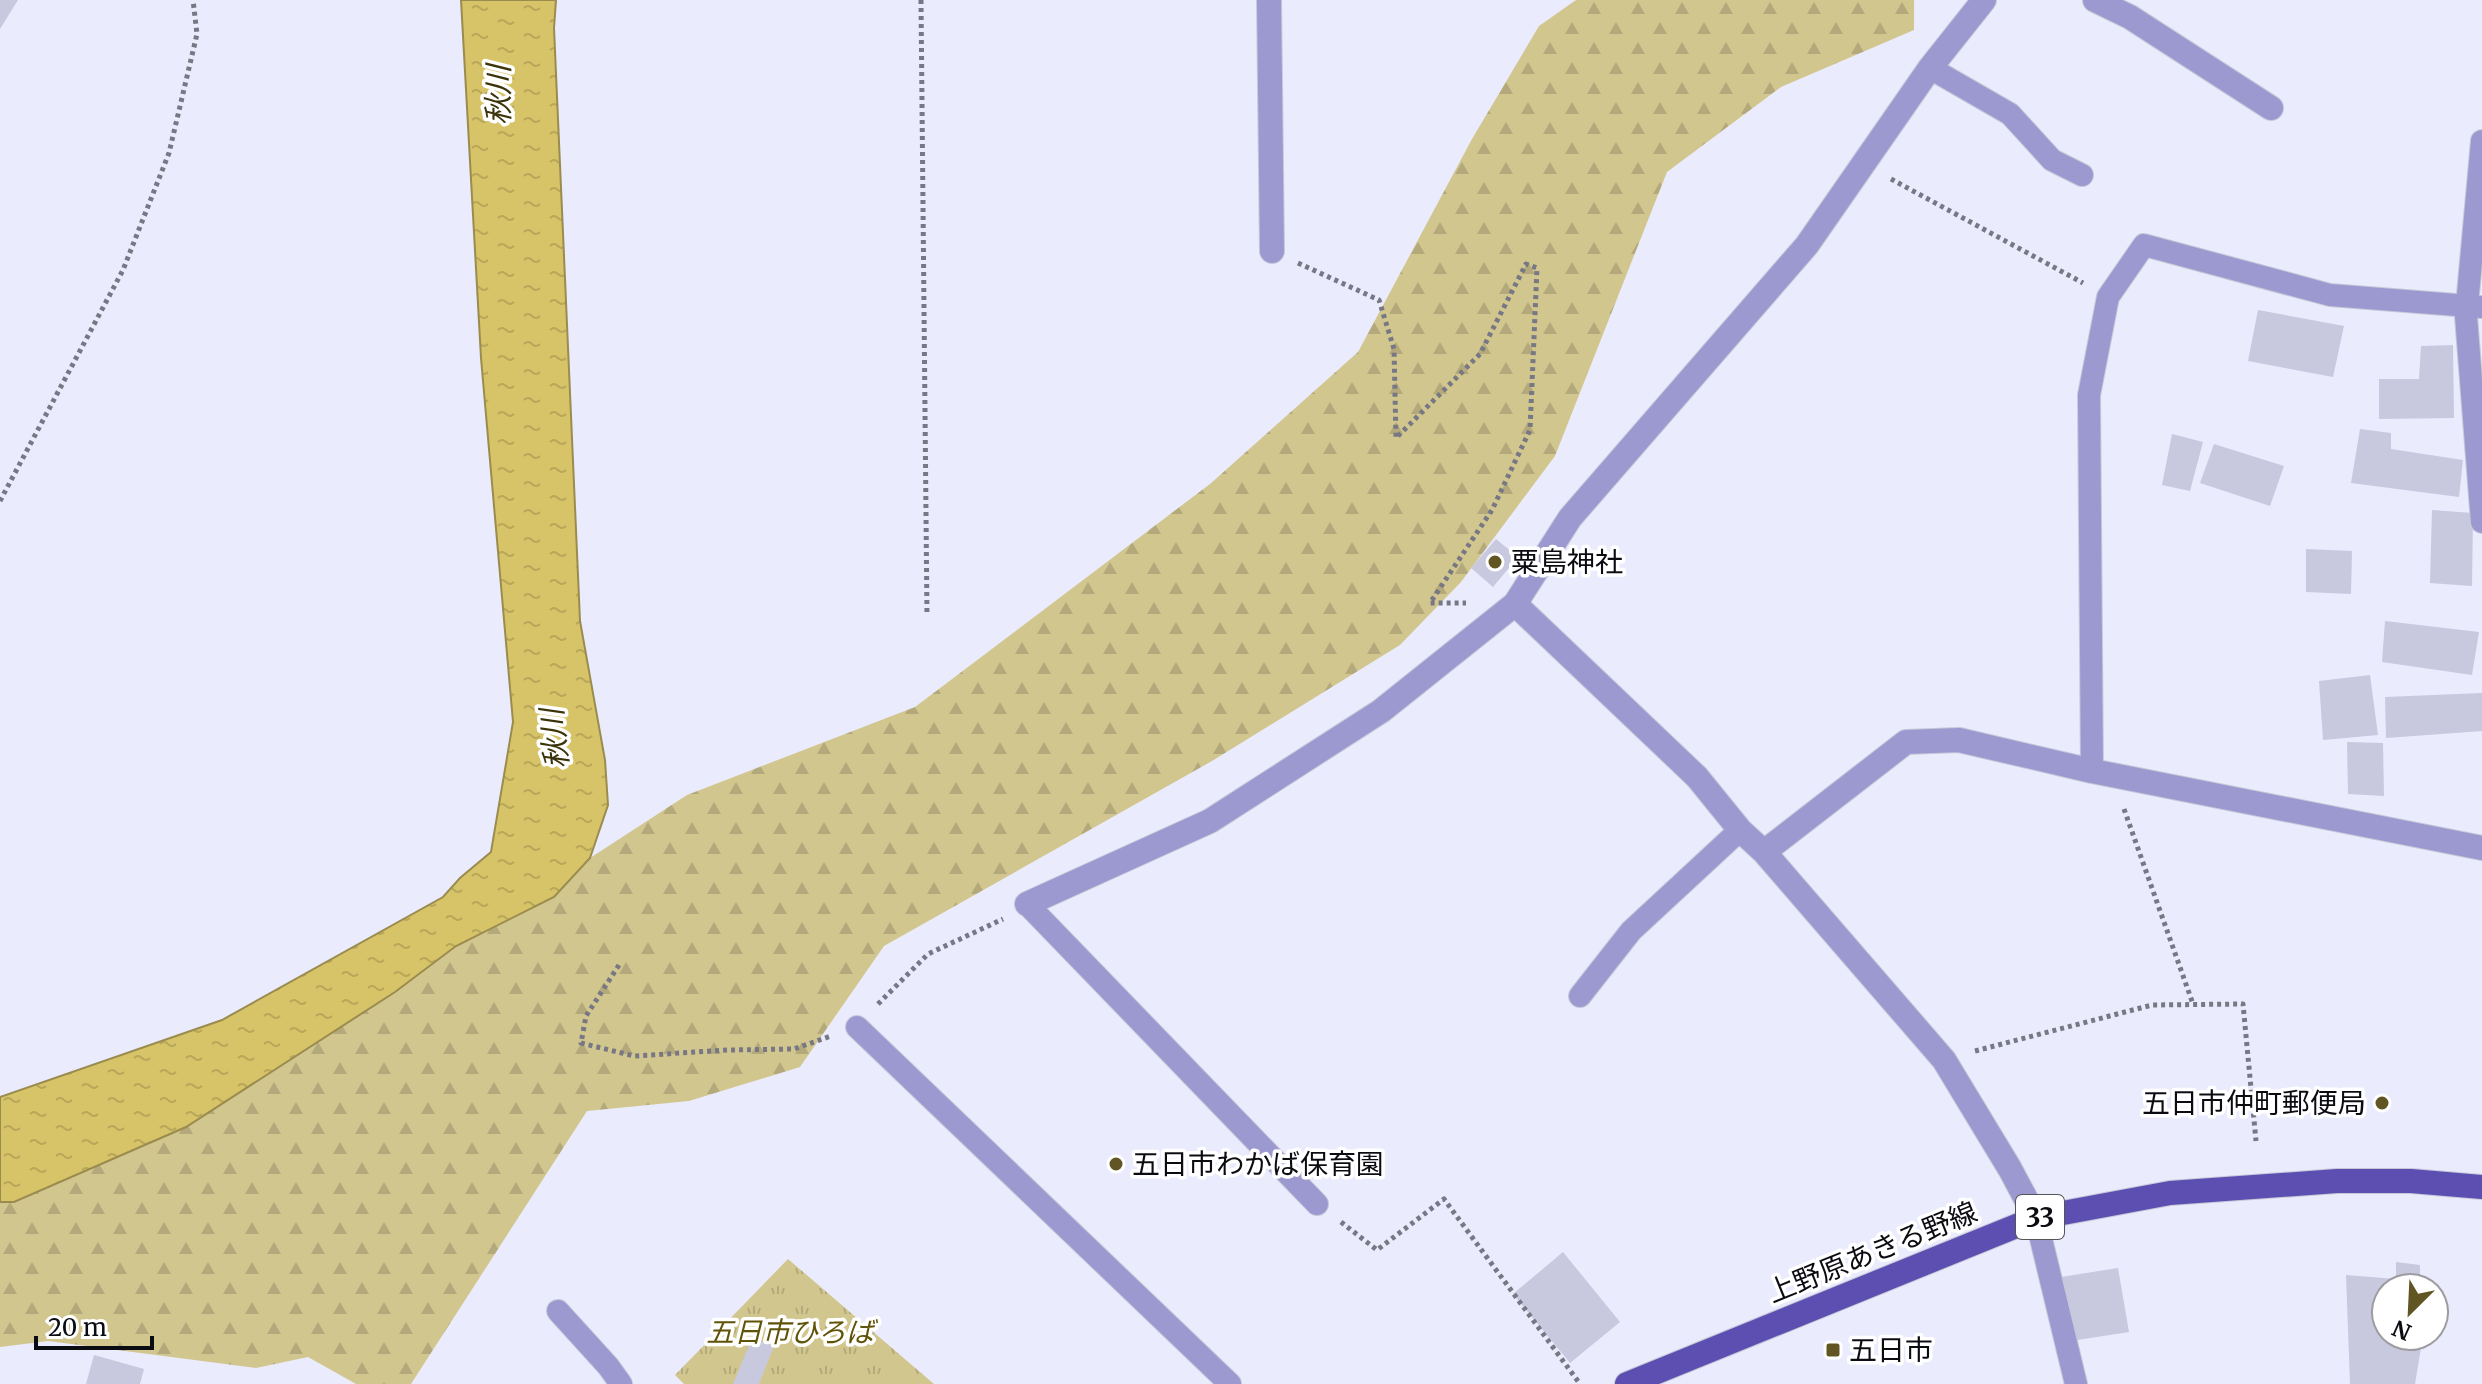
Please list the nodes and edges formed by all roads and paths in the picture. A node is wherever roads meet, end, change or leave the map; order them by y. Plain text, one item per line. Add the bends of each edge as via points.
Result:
1 (193, 0) edge
2 (921, 0) edge
3 (1269, 0) edge
4 (1984, 0) edge
5 (2095, 0) edge
6 (1930, 68) junction
7 (2271, 108) dead end
8 (2482, 141) edge
9 (1864, 164) junction
10 (2082, 175) dead end
11 (1272, 251) joint
12 (2108, 297) junction
13 (2474, 305) edge
14 (0, 501) edge
15 (2482, 522) edge
16 (1515, 604) junction
17 (927, 616) dead end
18 (2102, 773) junction
19 (1740, 830) junction
20 (2482, 848) edge
21 (1764, 852) junction
22 (1027, 904) junction
23 (619, 965) dead end
24 (1580, 996) dead end
25 (2193, 1004) junction
26 (857, 1027) junction
27 (1944, 1060) junction
28 (2256, 1141) dead end
29 (2482, 1187) edge
30 (1317, 1204) joint
31 (2036, 1218) junction
32 (558, 1311) dead end
33 (1657, 1378) edge
34 (621, 1384) edge
35 (1230, 1384) edge
36 (1580, 1384) edge
37 (1627, 1384) edge
38 (2076, 1384) edge

1 - 14 path via 197,34 169,153 123,270
2 - 17 path
3 - 11 street
4 - 6 street
5 - 7 street
6 - 9 street
6 - 10 lane via 2010,114 2052,160
8 - 13 lane
9 - 12 path
9 - 16 street via 1807,245 1570,518
11 - 16 path via 1379,300 1394,349 1396,438 1480,354 1526,264 1537,268 1530,430 1492,510 1430,603
12 - 13 lane via 2144,245 2330,295
12 - 18 lane via 2089,395 2088,558
13 - 15 lane
16 - 19 street via 1697,777
16 - 22 street via 1381,711 1210,821
18 - 20 street
18 - 21 street via 1959,740 1906,742
18 - 25 path
19 - 21 street
19 - 24 lane via 1631,931
21 - 27 street
22 - 26 path via 928,954
22 - 30 lane
23 - 26 path via 586,1016 581,1043 634,1056 794,1049
25 - 27 path via 2152,1005
25 - 28 path via 2243,1004
26 - 35 lane
27 - 31 street
29 - 31 main road, 上野原あきる野線 / 33 via 2337,1181 2170,1193
30 - 36 path via 1377,1250 1444,1199
31 - 33 main road, 上野原あきる野線 / 33
31 - 38 lane
32 - 34 lane
33 - 37 main road, 上野原あきる野線 / 33

